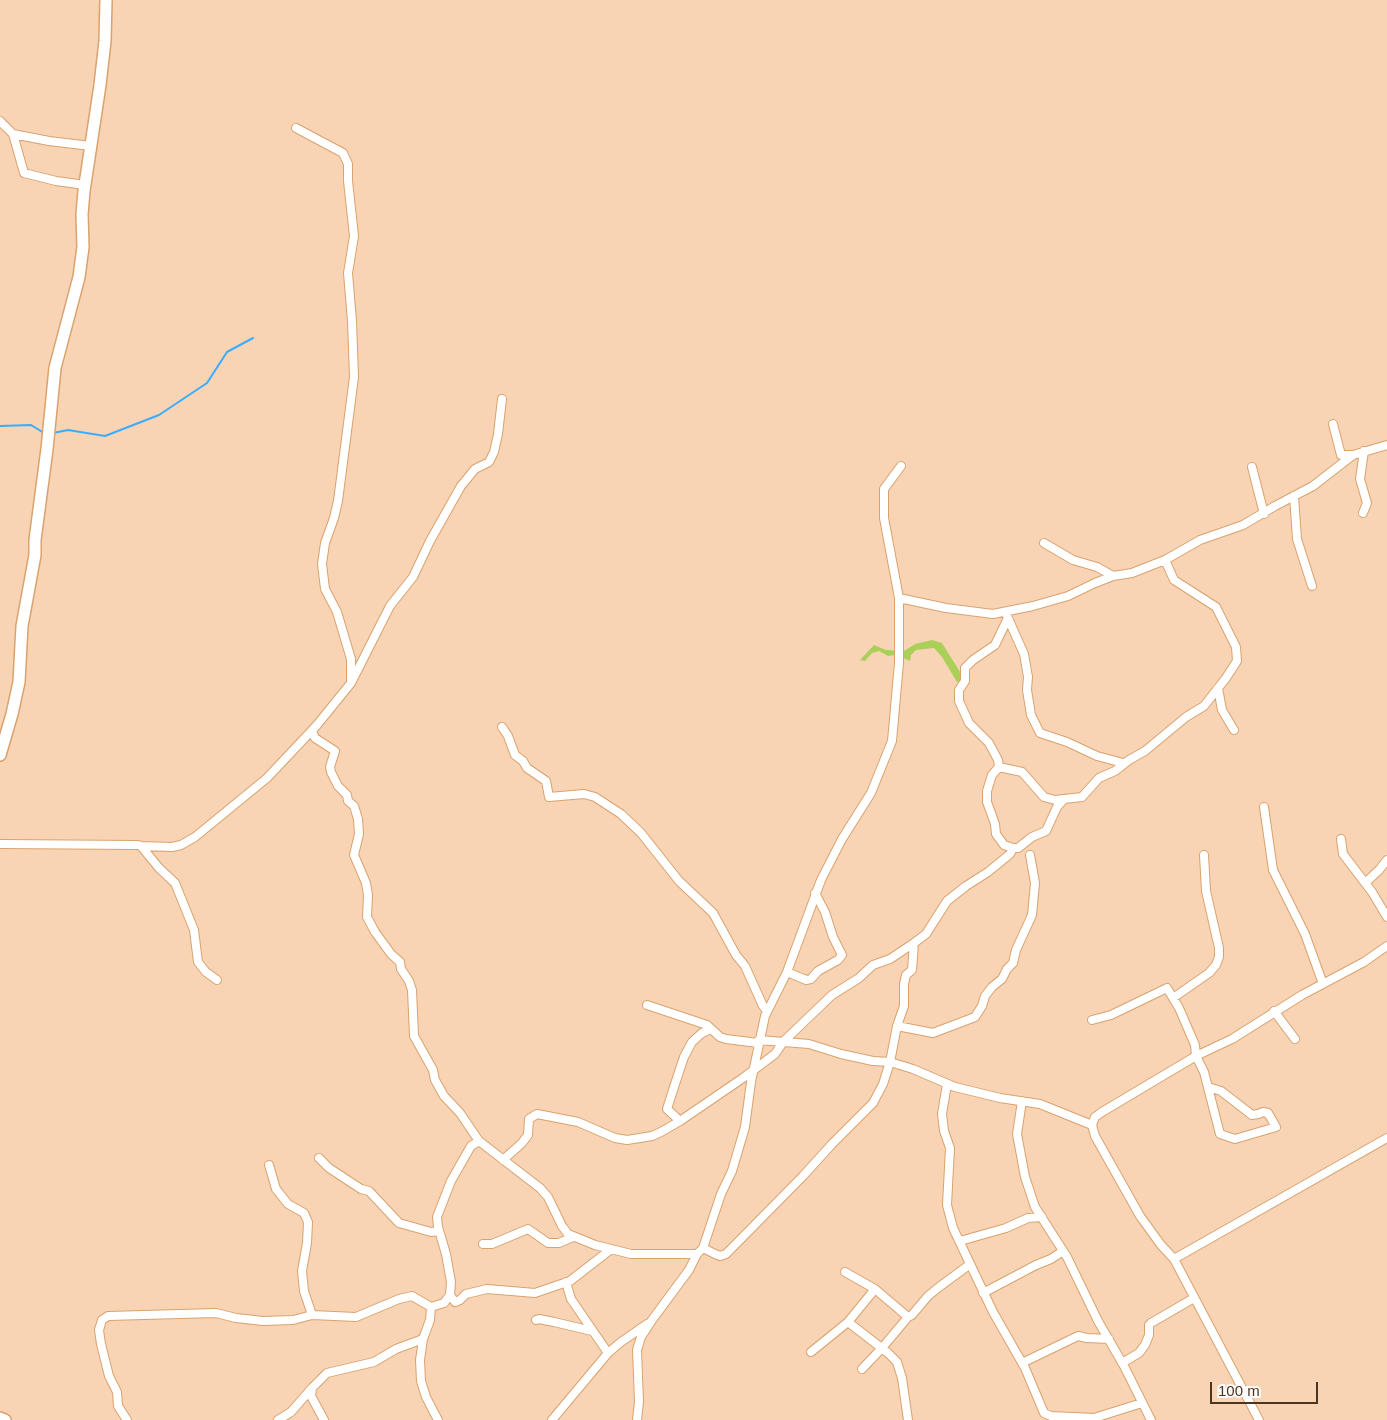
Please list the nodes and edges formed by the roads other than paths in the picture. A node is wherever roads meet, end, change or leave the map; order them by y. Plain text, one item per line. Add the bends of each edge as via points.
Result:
1 (106, 0) edge
2 (0, 121) edge
3 (296, 128) dead end
4 (13, 134) junction
5 (91, 146) junction
6 (85, 185) junction
7 (502, 399) dead end
8 (1333, 424) dead end
9 (1387, 445) edge
10 (1364, 451) junction
11 (1354, 455) junction
12 (901, 466) dead end
13 (1252, 466) dead end
14 (1294, 496) junction
15 (1362, 513) dead end
16 (1264, 514) junction
17 (1044, 543) dead end
18 (1165, 560) junction
19 (1114, 576) junction
20 (1312, 586) dead end
21 (899, 598) junction
22 (1007, 615) junction
23 (351, 683) junction
24 (1218, 688) junction
25 (502, 727) dead end
26 (1234, 730) dead end
27 (312, 731) junction
28 (0, 755) edge
29 (1123, 764) junction
30 (999, 766) junction
31 (1064, 799) junction
32 (1264, 807) dead end
33 (1341, 839) dead end
34 (0, 844) edge
35 (141, 846) junction
36 (1013, 848) junction
37 (1030, 855) dead end
38 (1204, 855) dead end
39 (1387, 860) edge
40 (1365, 883) junction
41 (816, 892) junction
42 (1387, 917) edge
43 (914, 943) junction
44 (1387, 946) edge
45 (787, 972) junction
46 (217, 980) dead end
47 (1323, 984) junction
48 (1173, 998) junction
49 (647, 1005) dead end
50 (767, 1010) junction
51 (1274, 1011) junction
52 (1092, 1020) dead end
53 (898, 1026) junction
54 (711, 1029) junction
55 (1295, 1039) dead end
56 (759, 1041) junction
57 (784, 1041) junction
58 (1196, 1056) junction
59 (890, 1062) junction
60 (753, 1071) junction
61 (947, 1084) junction
62 (1208, 1087) junction
63 (1022, 1102) junction
64 (680, 1121) junction
65 (1092, 1125) junction
66 (1387, 1138) edge
67 (479, 1141) junction
68 (319, 1158) dead end
69 (503, 1160) junction
70 (269, 1165) dead end
71 (1042, 1218) junction
72 (439, 1231) junction
73 (573, 1237) junction
74 (960, 1241) junction
75 (483, 1244) dead end
76 (610, 1250) junction
77 (700, 1251) junction
78 (1063, 1251) junction
79 (1174, 1259) junction
80 (969, 1265) junction
81 (845, 1272) dead end
82 (566, 1282) junction
83 (875, 1289) junction
84 (983, 1293) junction
85 (450, 1295) junction
86 (1194, 1298) junction
87 (431, 1307) junction
88 (312, 1315) junction
89 (908, 1317) junction
90 (536, 1320) dead end
91 (652, 1320) junction
92 (848, 1322) junction
93 (592, 1331) junction
94 (423, 1339) junction
95 (1109, 1339) junction
96 (621, 1342) junction
97 (882, 1348) junction
98 (637, 1350) junction
99 (811, 1352) dead end
100 (608, 1353) junction
101 (1022, 1363) junction
102 (1122, 1363) junction
103 (862, 1369) dead end
104 (312, 1388) junction
105 (1142, 1403) junction
106 (0, 1418) edge
107 (1258, 1418) edge
108 (5, 1420) edge
109 (126, 1420) edge
110 (278, 1420) edge
111 (324, 1420) edge
112 (438, 1420) edge
113 (552, 1420) edge
114 (637, 1420) edge
115 (908, 1420) edge
116 (1152, 1420) edge
117 (1249, 1420) edge

1 - 5 street via 105,41
2 - 4 street
3 - 23 street via 343,153 348,164 354,236 348,273 354,377 338,502 325,542 322,566 325,590 337,612 351,659
4 - 5 street
4 - 6 street via 24,172
5 - 6 street
6 - 28 street via 83,247 79,277 55,368 35,555 22,626 19,682
7 - 23 street via 491,459 475,469 461,486 413,577 390,606
8 - 11 street via 1341,455
9 - 10 street
10 - 11 street
10 - 15 street via 1360,479 1367,503
11 - 14 street
12 - 21 street via 884,490 884,518
13 - 16 street
14 - 16 street
14 - 20 street via 1297,539
16 - 18 street via 1200,540
17 - 19 street via 1073,560
18 - 19 street via 1132,573
18 - 24 street via 1174,580 1216,607 1236,647 1238,661
19 - 22 street via 1068,596
21 - 22 street via 946,608
21 - 41 street via 899,663 892,741 870,793 836,850
22 - 29 street via 1024,654 1031,715 1040,733
22 - 30 street via 995,645 965,668 966,680 959,690 959,701 969,723 989,743
23 - 27 street
24 - 26 street via 1222,710
24 - 29 street via 1204,706
25 - 50 street via 515,755 546,782 549,797 584,794 595,797 621,814 641,833 679,881 713,913 736,955 746,966 762,1006
27 - 35 street via 266,778 195,837 172,847
27 - 67 street via 315,738 335,750 331,772 354,806 359,834 354,855 366,883 367,917 391,954 400,962 401,970 409,981 414,1036 444,1096
29 - 31 street via 1099,778 1082,798
30 - 31 street via 1022,772 1044,797
30 - 36 street via 992,775 987,802 996,834 1004,845
31 - 36 street via 1046,831
32 - 47 street via 1273,870 1305,934
33 - 40 street via 1343,854
34 - 35 street
35 - 46 street via 175,883 194,930 198,962
36 - 43 street via 1010,854 947,901 926,934
37 - 53 street via 1035,883 1032,915 1013,963 985,996 975,1017 933,1033
38 - 48 street via 1206,891 1219,957 1209,973
39 - 40 street
40 - 42 street
41 - 45 street
41 - 45 street via 842,955 806,980
43 - 53 street via 912,970 904,984 904,1006
43 - 57 street via 890,959 873,965 832,995
44 - 47 street
45 - 50 street
47 - 51 street
48 - 52 street via 1167,988 1111,1015
48 - 58 street via 1195,1045
49 - 54 street
50 - 56 street
51 - 55 street
51 - 58 street via 1232,1039
53 - 59 street
54 - 56 street via 726,1039
54 - 64 street via 692,1042 684,1057 667,1109
56 - 57 street
56 - 60 street
57 - 59 street
57 - 60 street via 775,1054
58 - 62 street
58 - 65 street via 1102,1112
59 - 61 street
59 - 77 street via 873,1103 737,1244 720,1256
60 - 64 street
60 - 77 street via 745,1127 732,1171
61 - 63 street
61 - 74 street via 942,1114 950,1148 947,1205
62 - 62 street via 1221,1090 1252,1115 1268,1113 1276,1128 1235,1139 1220,1134
63 - 65 street via 1040,1104
63 - 71 street via 1017,1134 1025,1178
64 - 69 street via 652,1136 627,1140 578,1122 537,1114 529,1119 528,1135
65 - 79 street via 1108,1161 1140,1216
66 - 79 street
67 - 69 street
67 - 72 street via 471,1146 451,1181 437,1217
68 - 72 street via 329,1168 369,1192 399,1223 431,1232
69 - 73 street via 540,1188 562,1226
70 - 88 street via 276,1189 288,1204 304,1213 308,1222 302,1271
71 - 74 street via 1028,1218
71 - 78 street
72 - 85 street via 451,1282
73 - 75 street via 560,1243 548,1243 528,1229 492,1244
73 - 76 street
74 - 80 street
76 - 77 street via 631,1254
76 - 82 street
77 - 91 street
78 - 84 street
78 - 95 street
79 - 86 street
80 - 84 street
80 - 89 street via 928,1296
81 - 83 street
82 - 85 street via 535,1293 487,1289 466,1294 455,1302
82 - 93 street via 571,1299
83 - 89 street
83 - 92 street
84 - 101 street
85 - 87 street via 444,1303
86 - 102 street via 1151,1323 1140,1353
86 - 107 street
87 - 88 street via 412,1296 356,1317
87 - 94 street
88 - 109 street via 293,1320 263,1321 216,1313 108,1316 102,1320 99,1330 101,1344 109,1376 117,1392 118,1406
89 - 97 street
90 - 93 street
91 - 96 street
91 - 98 street
92 - 97 street
92 - 99 street
93 - 100 street
94 - 104 street via 374,1362 327,1374
94 - 112 street via 421,1381
95 - 101 street via 1078,1336
95 - 102 street
96 - 98 street via 633,1344
96 - 100 street
97 - 103 street
97 - 115 street via 897,1362
98 - 114 street
100 - 113 street
101 - 105 street via 1047,1415 1094,1418
102 - 105 street
104 - 110 street via 295,1408
104 - 111 street via 311,1396
105 - 116 street
106 - 108 street
107 - 117 street

